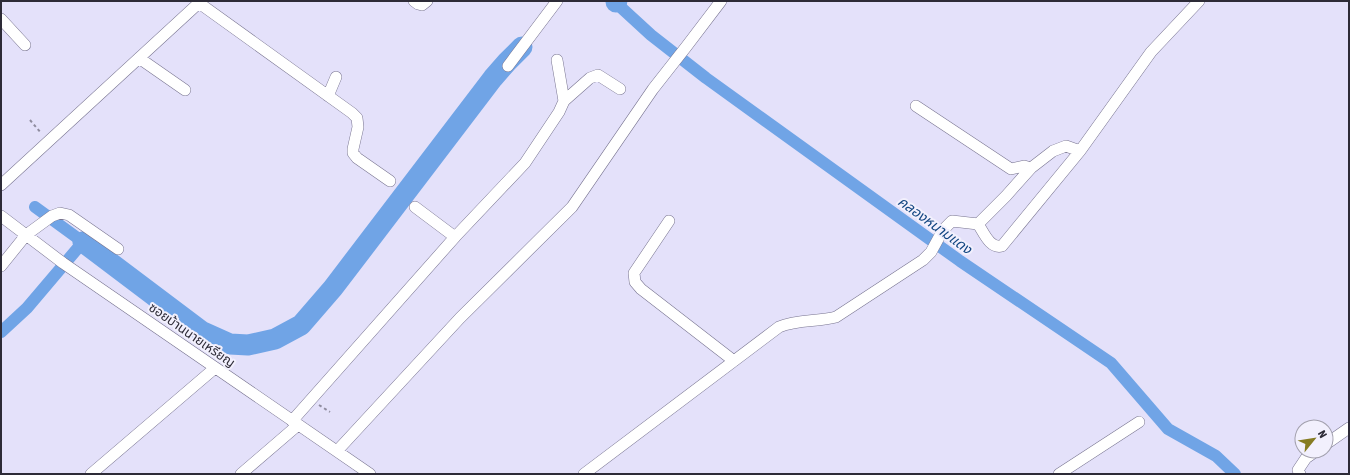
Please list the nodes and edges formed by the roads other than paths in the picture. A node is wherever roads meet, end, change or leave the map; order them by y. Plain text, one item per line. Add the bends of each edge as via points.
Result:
1 (414, 1) edge
2 (427, 1) edge
3 (557, 1) edge
4 (720, 1) edge
5 (1198, 1) edge
6 (200, 2) edge
7 (1, 19) edge
8 (25, 45) dead end
9 (139, 58) junction
10 (557, 60) dead end
11 (508, 66) dead end
12 (336, 77) dead end
13 (185, 90) dead end
14 (620, 90) dead end
15 (328, 96) junction
16 (564, 101) junction
17 (916, 106) dead end
18 (1080, 151) junction
19 (1031, 168) junction
20 (390, 181) dead end
21 (1, 185) edge
22 (415, 207) dead end
23 (1, 216) edge
24 (669, 221) dead end
25 (978, 224) junction
26 (26, 235) junction
27 (455, 237) junction
28 (118, 249) dead end
29 (1, 266) edge
30 (734, 361) junction
31 (215, 368) junction
32 (1139, 422) dead end
33 (295, 423) junction
34 (1349, 428) edge
35 (1334, 438) edge
36 (336, 451) junction
37 (1305, 459) edge
38 (91, 474) edge
39 (240, 474) edge
40 (370, 474) edge
41 (584, 474) edge
42 (1059, 474) edge
43 (1300, 474) edge

1 - 2 street via 422,5
3 - 11 street
4 - 36 street via 653,89 572,207 460,318
5 - 18 street via 1151,52
6 - 9 street
6 - 15 street
7 - 8 street
9 - 13 street
9 - 21 street
10 - 16 street
12 - 15 street
14 - 16 street via 598,75 590,78
15 - 20 street via 357,118 358,127 353,153
16 - 27 street via 525,163
17 - 19 street via 1011,169 1024,166
18 - 19 street via 1066,146 1053,150
18 - 25 street via 1002,246 992,245
19 - 25 street
22 - 27 street
23 - 26 street, ซอยบ้านนายเหรียญ
24 - 30 street via 634,273 635,282
25 - 30 street via 952,221 923,260 836,317 779,326
26 - 28 street via 60,213 69,215
26 - 29 street
26 - 31 street, ซอยบ้านนายเหรียญ
27 - 33 street
30 - 41 street
31 - 33 street, ซอยบ้านนายเหรียญ
31 - 38 street
32 - 42 street
33 - 36 street, ซอยบ้านนายเหรียญ
33 - 39 street
34 - 35 street
36 - 40 street, ซอยบ้านนายเหรียญ
37 - 43 street via 1298,470

